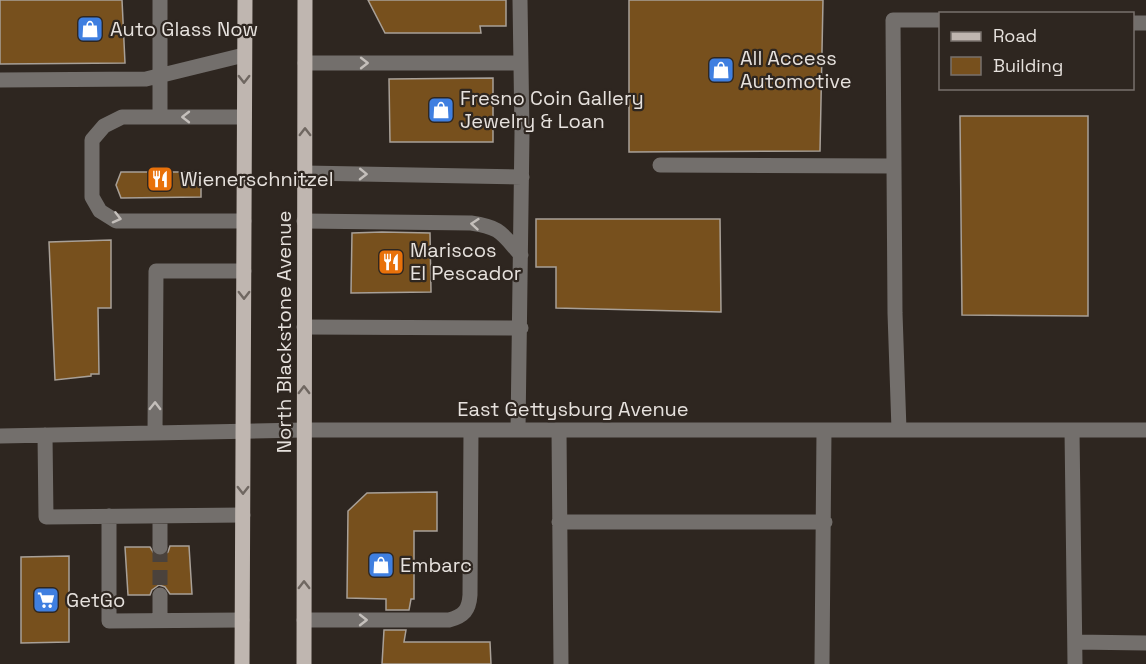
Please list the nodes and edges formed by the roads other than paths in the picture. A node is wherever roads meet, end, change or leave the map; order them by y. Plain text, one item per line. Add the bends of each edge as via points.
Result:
1 (160, 0) edge
2 (245, 0) edge
3 (306, 0) edge
4 (520, 0) edge
5 (939, 20) edge
6 (244, 55) junction
7 (305, 63) junction
8 (521, 63) junction
9 (160, 76) junction
10 (0, 80) edge
11 (160, 117) junction
12 (244, 117) junction
13 (660, 165) dead end
14 (894, 166) junction
15 (305, 173) junction
16 (522, 177) junction
17 (244, 221) junction
18 (304, 221) junction
19 (521, 255) junction
20 (244, 271) junction
21 (304, 327) junction
22 (521, 328) junction
23 (304, 430) junction
24 (471, 430) junction
25 (518, 430) junction
26 (559, 430) junction
27 (824, 430) junction
28 (898, 430) junction
29 (1072, 430) junction
30 (1146, 430) edge
31 (243, 431) junction
32 (155, 433) junction
33 (45, 435) junction
34 (0, 436) edge
35 (109, 516) junction
36 (160, 516) junction
37 (243, 516) junction
38 (559, 522) junction
39 (825, 522) junction
40 (160, 547) tunnel mouth
41 (160, 595) tunnel mouth
42 (160, 620) junction
43 (242, 620) junction
44 (304, 620) junction
45 (1075, 642) junction
46 (1146, 643) edge
47 (242, 664) edge
48 (304, 664) edge
49 (561, 664) edge
50 (822, 664) edge
51 (1076, 664) edge

1 - 9 street
2 - 6 main road, North Blackstone Avenue
3 - 7 main road, North Blackstone Avenue
4 - 8 street
5 - 14 street via 892,20
6 - 9 street
6 -> 12 main road, North Blackstone Avenue
7 -> 8 street
15 -> 7 main road, North Blackstone Avenue
8 - 16 street
9 - 10 street
9 - 11 street
12 -> 11 street
11 -> 17 street via 122,117 104,126 92,140 92,197 100,211 116,221
12 - 17 main road, North Blackstone Avenue
13 - 14 street
14 - 28 street
15 -> 16 street
15 - 18 main road, North Blackstone Avenue
16 - 19 street
17 - 20 main road, North Blackstone Avenue
19 -> 18 street via 491,226
18 - 21 main road, North Blackstone Avenue
19 - 22 street
20 -> 31 main road, North Blackstone Avenue
32 -> 20 street via 156,271
21 - 22 street
23 -> 21 main road, North Blackstone Avenue
22 - 25 street
23 - 24 street, East Gettysburg Avenue
23 - 31 street, East Gettysburg Avenue
44 -> 23 main road, North Blackstone Avenue
24 - 25 street, East Gettysburg Avenue
44 -> 24 street via 449,620 462,616 469,607 470,595
25 - 26 street, East Gettysburg Avenue
26 - 27 street, East Gettysburg Avenue
26 - 38 street
27 - 28 street, East Gettysburg Avenue
27 - 39 street
28 - 29 street, East Gettysburg Avenue
29 - 30 street, East Gettysburg Avenue
29 - 45 street
31 - 32 street, East Gettysburg Avenue
31 -> 37 main road, North Blackstone Avenue
32 - 33 street, East Gettysburg Avenue
33 - 34 street, East Gettysburg Avenue
33 - 35 street via 46,517
35 - 36 street
35 - 42 street via 109,621
36 - 37 street
36 - 40 street
37 - 43 main road, North Blackstone Avenue
38 - 39 street
38 - 49 street
39 - 50 street
41 - 42 street
42 - 43 street
43 - 47 main road, North Blackstone Avenue
44 - 48 main road, North Blackstone Avenue
45 - 46 street
45 - 51 street

